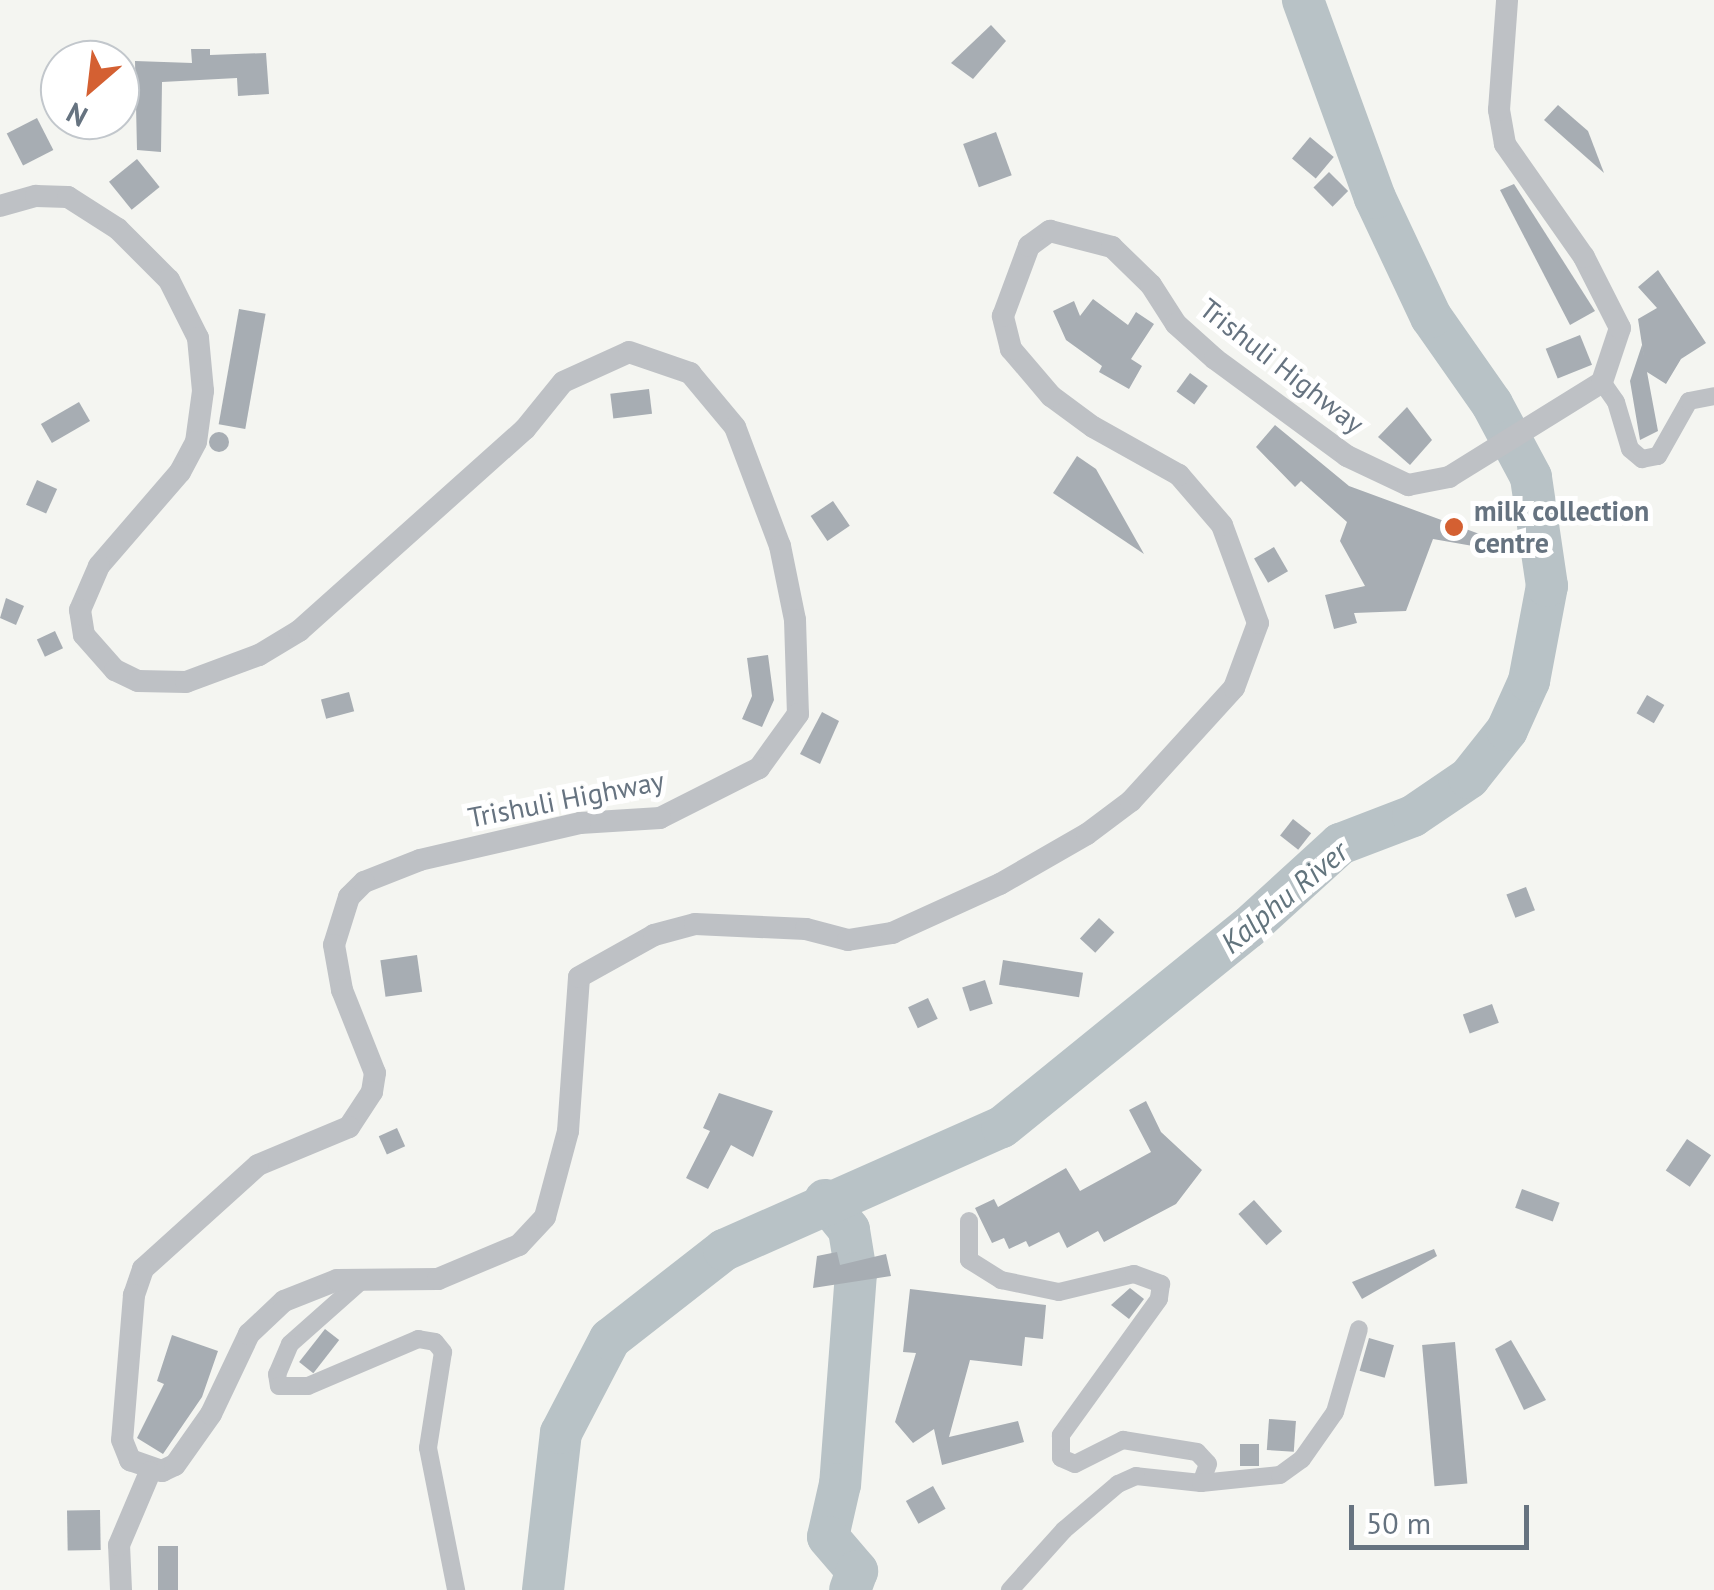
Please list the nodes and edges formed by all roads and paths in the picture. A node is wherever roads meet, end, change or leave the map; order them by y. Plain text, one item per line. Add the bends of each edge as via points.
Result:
1 (1507, 0) edge
2 (0, 206) edge
3 (1602, 382) junction
4 (1714, 396) edge
5 (969, 1221) dead end
6 (360, 1281) junction
7 (1359, 1328) dead end
8 (150, 1472) junction
9 (1201, 1483) junction
10 (121, 1590) edge
11 (456, 1590) edge
12 (1010, 1590) edge

1 - 3 street via 1499,110 1506,144 1584,257 1620,328
2 - 8 street, Trishuli Highway via 68,196 118,229 169,280 198,338 204,391 196,442 180,472 99,566 80,610 84,635 115,670 148,683 186,682 259,655 299,631 525,430 563,382 629,352 690,373 735,426 780,546 795,620 798,714 759,768 660,818 580,823 420,860 364,882 348,898 334,945 342,990 375,1074 372,1092 349,1127 258,1166 143,1269 134,1296 122,1440 130,1460
3 - 4 street via 1616,402 1630,448 1642,460 1658,456 1690,401
3 - 6 street, Trishuli Highway via 1442,481 1408,486 1385,477 1215,359 1176,324 1151,285 1112,247 1050,231 1012,282 1004,316 1011,348 1051,396 1179,474 1222,525 1258,623 1234,688 1131,800 1088,834 892,933 848,940 806,929 695,924 654,935 579,977 568,1131 546,1216 519,1245 438,1280
5 - 9 street via 969,1260 1001,1280 1059,1292 1134,1274 1160,1284 1159,1298 1058,1448 1061,1458 1075,1464 1123,1440 1197,1452 1208,1464
6 - 8 street, Trishuli Highway via 337,1280 284,1301 249,1334 211,1414 174,1465
6 - 11 street via 290,1344 279,1386 308,1386 418,1340 443,1352 428,1448
7 - 9 street via 1334,1412 1302,1459 1280,1475
8 - 10 street via 119,1545
9 - 12 street via 1136,1476 1118,1484

